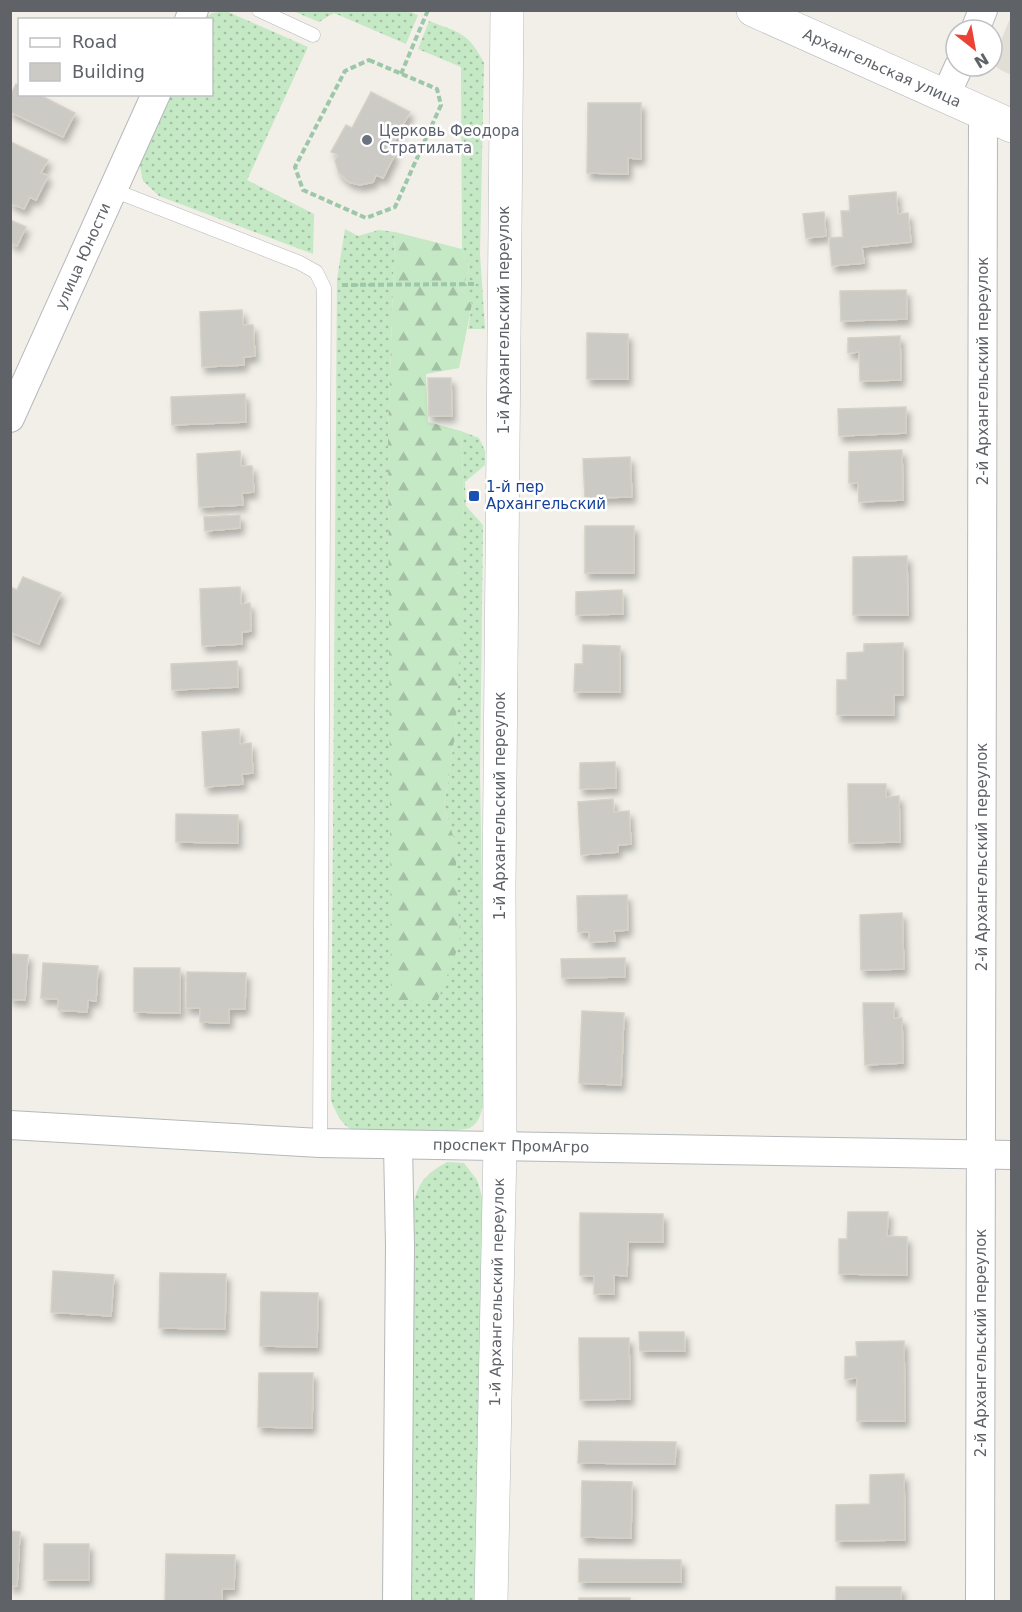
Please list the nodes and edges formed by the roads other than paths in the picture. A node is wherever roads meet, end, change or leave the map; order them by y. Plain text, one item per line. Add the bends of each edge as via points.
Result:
1 (259, 10) edge
2 (507, 10) edge
3 (753, 10) edge
4 (313, 35) dead end
5 (954, 78) edge
6 (155, 96) edge
7 (945, 97) junction
8 (997, 119) edge
9 (113, 190) junction
10 (10, 418) edge
11 (10, 1125) edge
12 (320, 1143) junction
13 (398, 1145) junction
14 (500, 1145) junction
15 (981, 1155) junction
16 (1011, 1155) edge
17 (397, 1602) edge
18 (491, 1602) edge
19 (980, 1602) edge

1 - 4 lane
2 - 14 street, 1-й Архангельский переулок
3 - 7 street, Архангельская улица
5 - 7 street
6 - 9 street, улица Юности
7 - 8 street, Архангельская улица
8 - 15 street, 2-й Архангельский переулок
9 - 10 street, улица Юности
9 - 12 lane via 300,263 316,272 324,288
11 - 12 street, проспект ПромАгро
12 - 13 street, проспект ПромАгро
13 - 14 street, проспект ПромАгро
13 - 17 street
14 - 15 street, проспект ПромАгро
14 - 18 street, 1-й Архангельский переулок
15 - 16 street, проспект ПромАгро
15 - 19 street, 2-й Архангельский переулок

